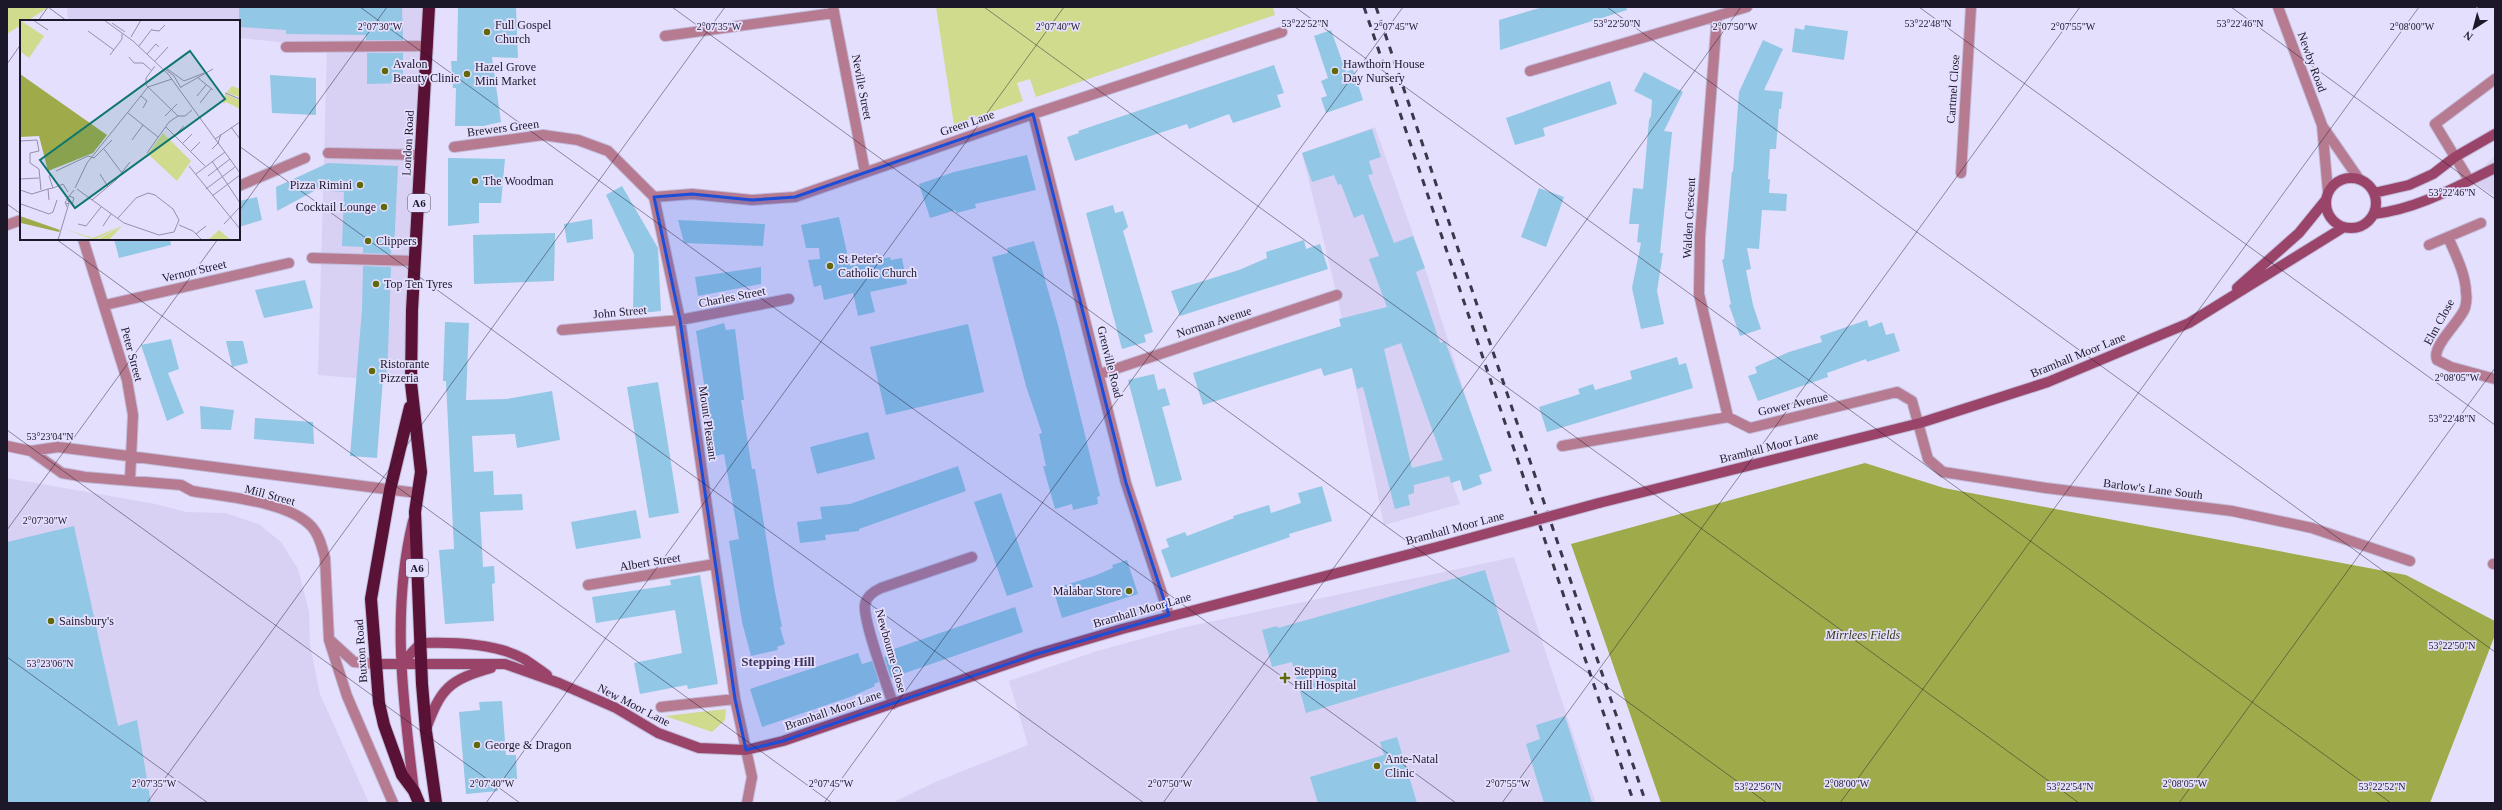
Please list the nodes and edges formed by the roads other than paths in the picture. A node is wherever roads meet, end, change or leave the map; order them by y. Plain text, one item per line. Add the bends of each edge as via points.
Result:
1 (429, 7) edge
2 (1747, 7) edge
3 (1971, 7) edge
4 (2278, 7) edge
5 (834, 10) edge
6 (1717, 17) junction
7 (1282, 32) dead end
8 (665, 36) dead end
9 (428, 46) junction
10 (286, 47) dead end
11 (1530, 71) dead end
12 (2495, 79) edge
13 (1033, 114) junction
14 (2322, 125) junction
15 (2495, 134) edge
16 (454, 147) dead end
17 (328, 153) dead end
18 (422, 155) junction
19 (2454, 157) junction
20 (305, 158) dead end
21 (2495, 168) edge
22 (865, 172) junction
23 (1961, 173) dead end
24 (2359, 179) junction
25 (2469, 180) junction
26 (240, 186) edge
27 (2374, 193) junction
28 (2327, 196) junction
29 (654, 197) junction
30 (2374, 214) junction
31 (20, 220) edge
32 (2481, 223) dead end
33 (7, 225) edge
34 (2344, 227) junction
35 (2448, 237) junction
36 (83, 240) edge
37 (2429, 246) dead end
38 (312, 258) dead end
39 (415, 261) junction
40 (289, 263) dead end
41 (1337, 295) dead end
42 (789, 299) dead end
43 (105, 304) junction
44 (2218, 305) junction
45 (680, 320) junction
46 (562, 330) dead end
47 (1100, 374) junction
48 (2495, 379) edge
49 (412, 400) junction
50 (1728, 417) junction
51 (1920, 423) junction
52 (7, 446) edge
53 (1562, 446) dead end
54 (31, 451) junction
55 (132, 456) junction
56 (130, 480) junction
57 (390, 490) junction
58 (417, 494) junction
59 (415, 512) junction
60 (972, 557) dead end
61 (2410, 561) dead end
62 (715, 564) junction
63 (588, 585) dead end
64 (1169, 615) junction
65 (329, 640) junction
66 (421, 643) junction
67 (376, 664) junction
68 (401, 664) junction
69 (421, 664) junction
70 (504, 664) junction
71 (559, 683) junction
72 (735, 699) junction
73 (893, 704) junction
74 (661, 707) dead end
75 (426, 731) junction
76 (746, 750) junction
77 (414, 791) junction
78 (393, 803) edge
79 (419, 803) edge
80 (436, 803) edge
81 (747, 803) edge

1 - 9 highway, London Road / A6
2 - 6 street
3 - 23 street, Cartmel Close
4 - 14 street, Newby Road
5 - 8 street
5 - 22 street, Neville Street
6 - 11 street
6 - 50 street, Walden Crescent via 1700,236 1699,294
7 - 13 street, Green Lane
9 - 10 street
9 - 18 highway, London Road / A6
12 - 19 street via 2435,124
13 - 22 street, Green Lane
13 - 47 street, Grenville Road
14 - 24 street, Newby Road
14 - 28 street, Newby Road
15 - 19 street
16 - 29 street, Brewers Green via 543,135 578,140 608,151
17 - 18 street
18 - 39 highway, London Road / A6
19 - 25 street
19 - 27 street via 2434,174 2408,185
20 - 26 street
21 - 25 street
22 - 29 street, Green Lane via 795,197 752,200 692,194
24 - 27 street via 2367,183
24 - 28 street via 2341,179
25 - 30 street via 2396,212
27 - 30 street
28 - 34 street via 2329,216 2335,223
28 - 44 street, Bramhall Moor Lane via 2299,232
29 - 45 street, Mount Pleasant
30 - 34 street via 2361,226
31 - 33 street
32 - 35 street
34 - 44 street, Bramhall Moor Lane
35 - 37 street
35 - 48 street, Elm Close via 2465,280 2465,308 2438,346 2435,357 2452,367
36 - 43 street, Peter Street
38 - 39 street
39 - 49 highway, London Road / A6
40 - 43 street, Vernon Street
41 - 47 street, Norman Avenue
42 - 45 street, Charles Street
43 - 55 street, Peter Street via 127,380 132,415
44 - 51 street, Bramhall Moor Lane via 2189,323 2048,382 2011,396
45 - 46 street, John Street
45 - 62 street, Mount Pleasant
47 - 64 street, Grenville Road via 1126,483
49 - 57 highway, London Road / A6
49 - 58 highway, London Road / A6 via 421,472
50 - 51 street, Gower Avenue via 1750,428 1897,392 1912,401
50 - 53 street
51 - 61 street, Barlow's Lane South via 1928,459 1943,472 2232,512 2312,528
51 - 64 street, Bramhall Moor Lane, bridge via 1599,503
52 - 54 street, Mill Street
54 - 55 street, Mill Street via 58,447
54 - 56 street, Mill Street via 62,473
55 - 56 street, Peter Street
55 - 57 street, Mill Street
56 - 65 street, Mill Street via 181,485 192,491 280,509 306,521 318,536 325,558
57 - 58 street, Mill Street
57 - 67 highway, Buxton Road / A6 via 372,599
58 - 59 highway, A6
59 - 66 highway, A6
59 - 68 street, A6 via 404,556
60 - 73 street, Newbourne Close via 881,588 869,596 865,605 867,620
62 - 63 street, Albert Street
62 - 72 street, Mount Pleasant
64 - 73 street, Bramhall Moor Lane via 1037,654
65 - 67 street via 354,662
65 - 78 street, Mill Street via 347,696
66 - 68 street
66 - 69 highway, A6
66 - 71 street, New Moor Lane via 453,642 502,651 523,659
67 - 68 street, New Moor Lane
67 - 77 highway, Buxton Road / A6 via 384,725 402,776
68 - 69 street, New Moor Lane
68 - 77 street, A6
69 - 70 street, New Moor Lane
69 - 75 highway, A6
70 - 71 street, New Moor Lane
70 - 75 street via 457,680 436,704
71 - 76 street, New Moor Lane via 616,708 658,734 699,748
72 - 74 street
72 - 76 street, Mount Pleasant
73 - 76 street, Bramhall Moor Lane via 783,741
75 - 80 highway, A6
76 - 81 street via 752,777
77 - 79 highway, Buxton Road / A6

